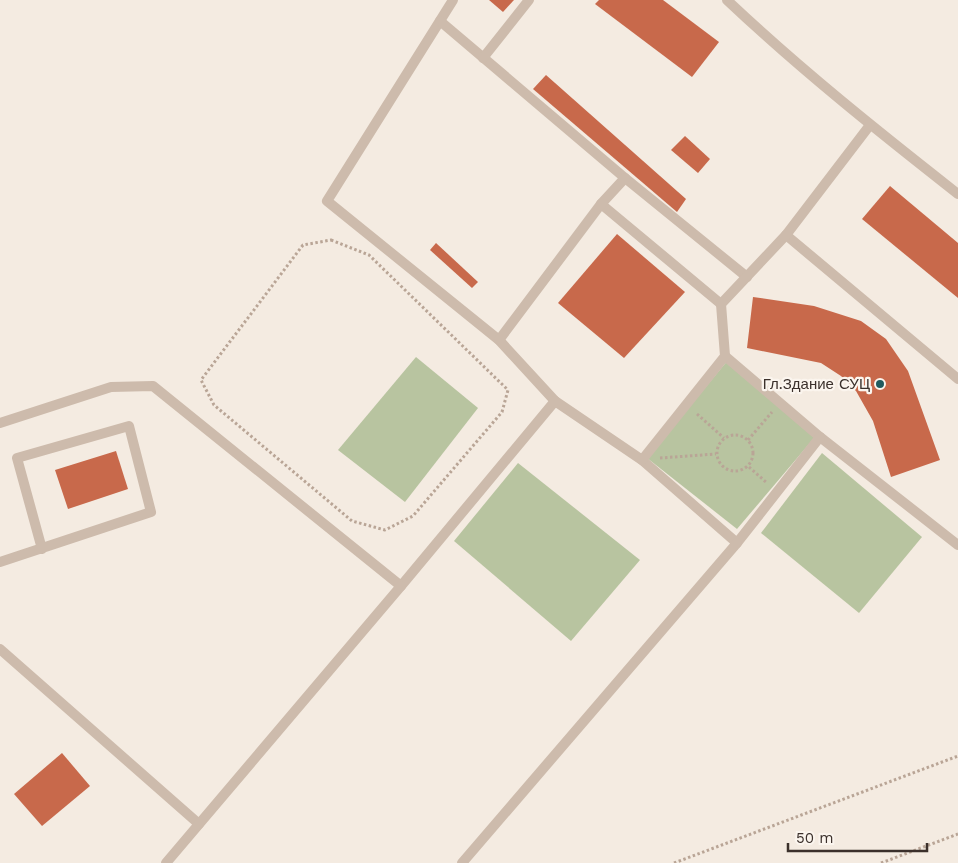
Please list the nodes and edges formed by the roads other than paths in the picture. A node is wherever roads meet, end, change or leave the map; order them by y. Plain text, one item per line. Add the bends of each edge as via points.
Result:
1 (453, 0) edge
2 (529, 0) edge
3 (727, 0) edge
4 (440, 21) junction
5 (484, 58) junction
6 (870, 125) junction
7 (624, 178) junction
8 (958, 194) edge
9 (601, 204) junction
10 (786, 235) junction
11 (748, 277) junction
12 (721, 304) junction
13 (499, 340) junction
14 (725, 356) junction
15 (958, 379) edge
16 (554, 401) junction
17 (0, 424) edge
18 (820, 437) junction
19 (642, 460) junction
20 (738, 543) junction
21 (958, 544) edge
22 (42, 549) junction
23 (0, 562) edge
24 (401, 586) junction
25 (0, 649) edge
26 (199, 824) junction
27 (166, 863) edge
28 (462, 863) edge

1 - 4 lane
2 - 5 lane
3 - 6 lane via 772,43
4 - 5 lane
4 - 13 lane via 327,201
5 - 7 lane
6 - 8 lane
6 - 10 lane
7 - 9 lane
7 - 11 lane
9 - 12 lane
9 - 13 lane
10 - 11 lane
10 - 15 lane
11 - 12 lane
12 - 14 lane
13 - 16 lane
14 - 18 lane
14 - 19 lane
16 - 19 lane
16 - 24 lane
17 - 24 lane via 111,387 153,386
18 - 20 lane
18 - 21 lane
19 - 20 lane
20 - 28 lane
22 - 22 lane via 151,512 129,426 16,458
22 - 23 lane
24 - 26 lane
25 - 26 lane
26 - 27 lane

